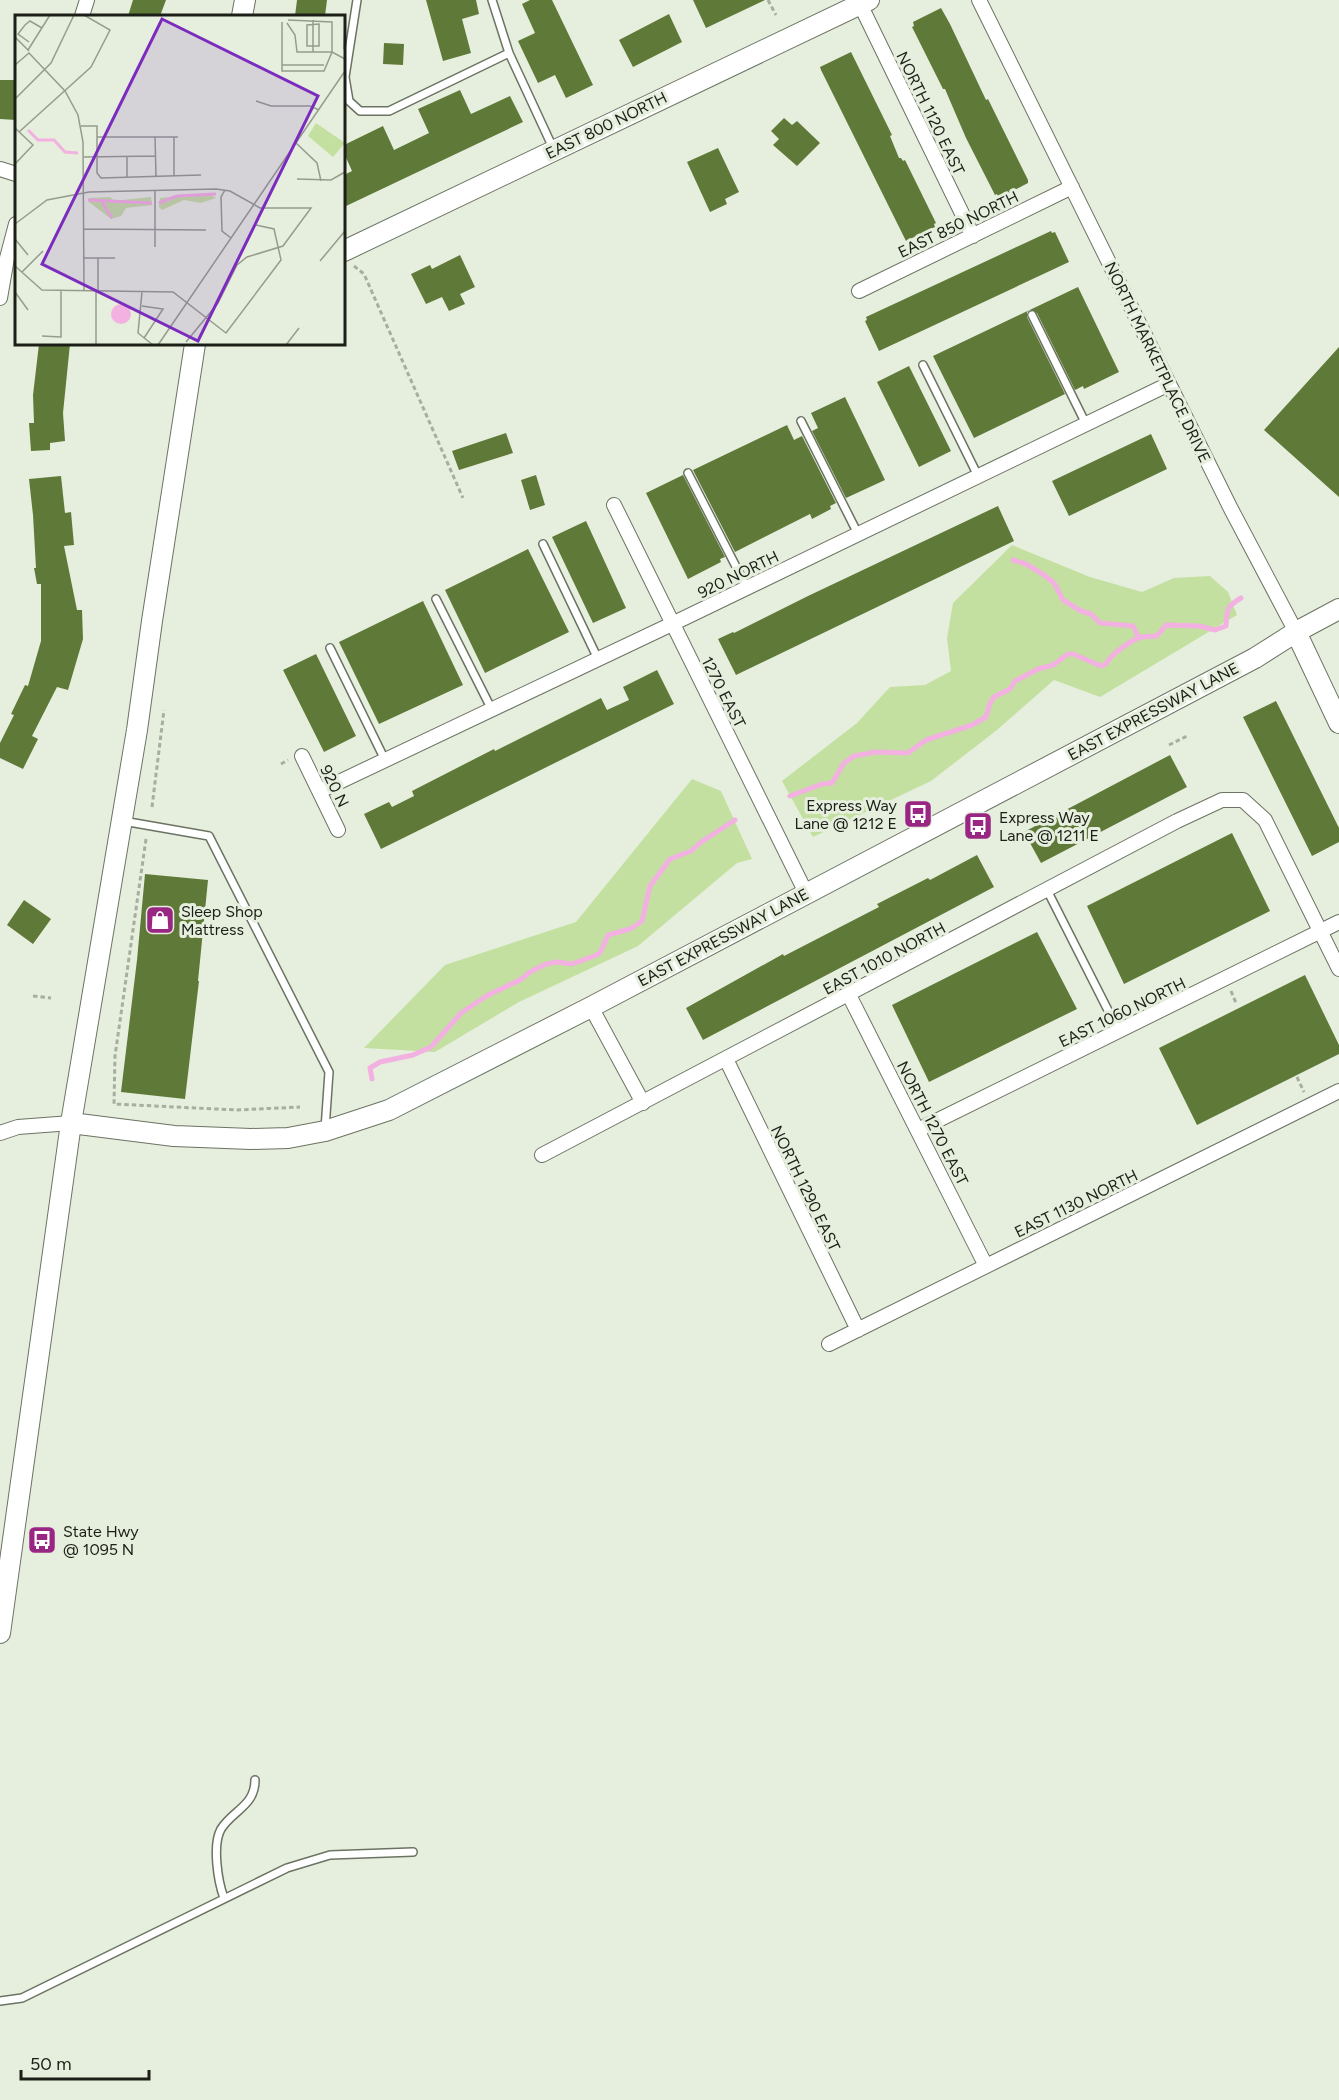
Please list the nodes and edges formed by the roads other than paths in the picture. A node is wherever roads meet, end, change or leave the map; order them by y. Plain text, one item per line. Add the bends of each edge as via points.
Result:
1 (87, 0) edge
2 (245, 0) edge
3 (357, 0) edge
4 (492, 0) edge
5 (979, 0) edge
6 (864, 2) edge
7 (82, 15) edge
8 (242, 15) edge
9 (509, 52) junction
10 (554, 150) junction
11 (0, 169) edge
12 (15, 174) edge
13 (1072, 187) junction
14 (15, 228) edge
15 (973, 236) junction
16 (347, 257) edge
17 (859, 291) dead end
18 (0, 298) edge
19 (1032, 315) dead end
20 (195, 345) edge
21 (924, 364) dead end
22 (1169, 384) junction
23 (801, 421) dead end
24 (1086, 424) junction
25 (688, 473) dead end
26 (978, 476) junction
27 (614, 505) dead end
28 (858, 534) junction
29 (543, 544) dead end
30 (747, 588) junction
31 (436, 599) dead end
32 (1339, 609) edge
33 (672, 624) junction
34 (1296, 632) junction
35 (330, 648) dead end
36 (598, 659) junction
37 (492, 710) junction
38 (1339, 723) edge
39 (302, 756) dead end
40 (385, 759) junction
41 (320, 791) junction
42 (122, 821) junction
43 (338, 830) dead end
44 (1047, 890) junction
45 (806, 893) junction
46 (1339, 922) edge
47 (1320, 932) junction
48 (1339, 969) edge
49 (849, 995) junction
50 (591, 1006) junction
51 (1119, 1032) junction
52 (726, 1059) junction
53 (1339, 1091) edge
54 (643, 1103) junction
55 (71, 1123) junction
56 (918, 1130) junction
57 (325, 1131) junction
58 (0, 1133) edge
59 (542, 1155) dead end
60 (986, 1266) junction
61 (858, 1330) junction
62 (829, 1344) dead end
63 (0, 1633) edge
64 (255, 1780) dead end
65 (413, 1852) dead end
66 (224, 1898) junction
67 (0, 2001) edge

1 - 7 street
2 - 8 street
3 - 9 lane via 345,77 350,101 360,111 389,111
4 - 9 lane
5 - 13 street, NORTH MARKETPLACE DRIVE
6 - 10 street, EAST 800 NORTH
6 - 15 street, NORTH 1120 EAST
9 - 10 lane
10 - 16 street, EAST 800 NORTH
11 - 12 street
13 - 15 street, EAST 850 NORTH
13 - 22 street, NORTH MARKETPLACE DRIVE
14 - 18 street
15 - 17 street, EAST 850 NORTH
19 - 24 lane
20 - 42 street
21 - 26 lane
22 - 24 street, 920 NORTH
22 - 34 street, NORTH MARKETPLACE DRIVE
23 - 28 lane
24 - 26 street, 920 NORTH
25 - 30 lane
26 - 28 street, 920 NORTH
27 - 33 street, 1270 EAST
28 - 30 street, 920 NORTH
29 - 36 lane
30 - 33 street, 920 NORTH
31 - 37 lane
32 - 34 street, EAST EXPRESSWAY LANE
33 - 36 street, 920 NORTH
33 - 45 street, 1270 EAST
34 - 38 street, NORTH MARKETPLACE DRIVE
34 - 45 street, EAST EXPRESSWAY LANE via 1255,658
35 - 40 lane
36 - 37 street, 920 NORTH
37 - 40 street, 920 NORTH
39 - 41 street, 920 N
40 - 41 street, 920 NORTH
41 - 43 street, 920 N
42 - 55 street
42 - 57 lane via 209,836 329,1072
44 - 47 street, EAST 1010 NORTH via 1208,806 1222,800 1243,800 1265,820
44 - 49 street, EAST 1010 NORTH
44 - 51 lane
45 - 50 street, EAST EXPRESSWAY LANE
46 - 47 street, EAST 1060 NORTH
47 - 48 street
47 - 51 street, EAST 1060 NORTH
49 - 52 street, EAST 1010 NORTH
49 - 56 street, NORTH 1270 EAST
50 - 54 street
50 - 57 street, EAST EXPRESSWAY LANE via 388,1110
51 - 56 street, EAST 1060 NORTH
52 - 54 street, EAST 1010 NORTH
52 - 61 street, NORTH 1290 EAST
53 - 60 street, EAST 1130 NORTH
54 - 59 street, EAST 1010 NORTH
55 - 57 street, EAST EXPRESSWAY LANE via 223,1139 288,1138
55 - 58 street via 18,1127
55 - 63 street
56 - 60 street, NORTH 1270 EAST
60 - 61 street, EAST 1130 NORTH
61 - 62 street, EAST 1130 NORTH
64 - 66 lane via 255,1791 248,1803 222,1829 216,1844
65 - 66 lane via 330,1855 287,1868
66 - 67 lane via 22,1998

